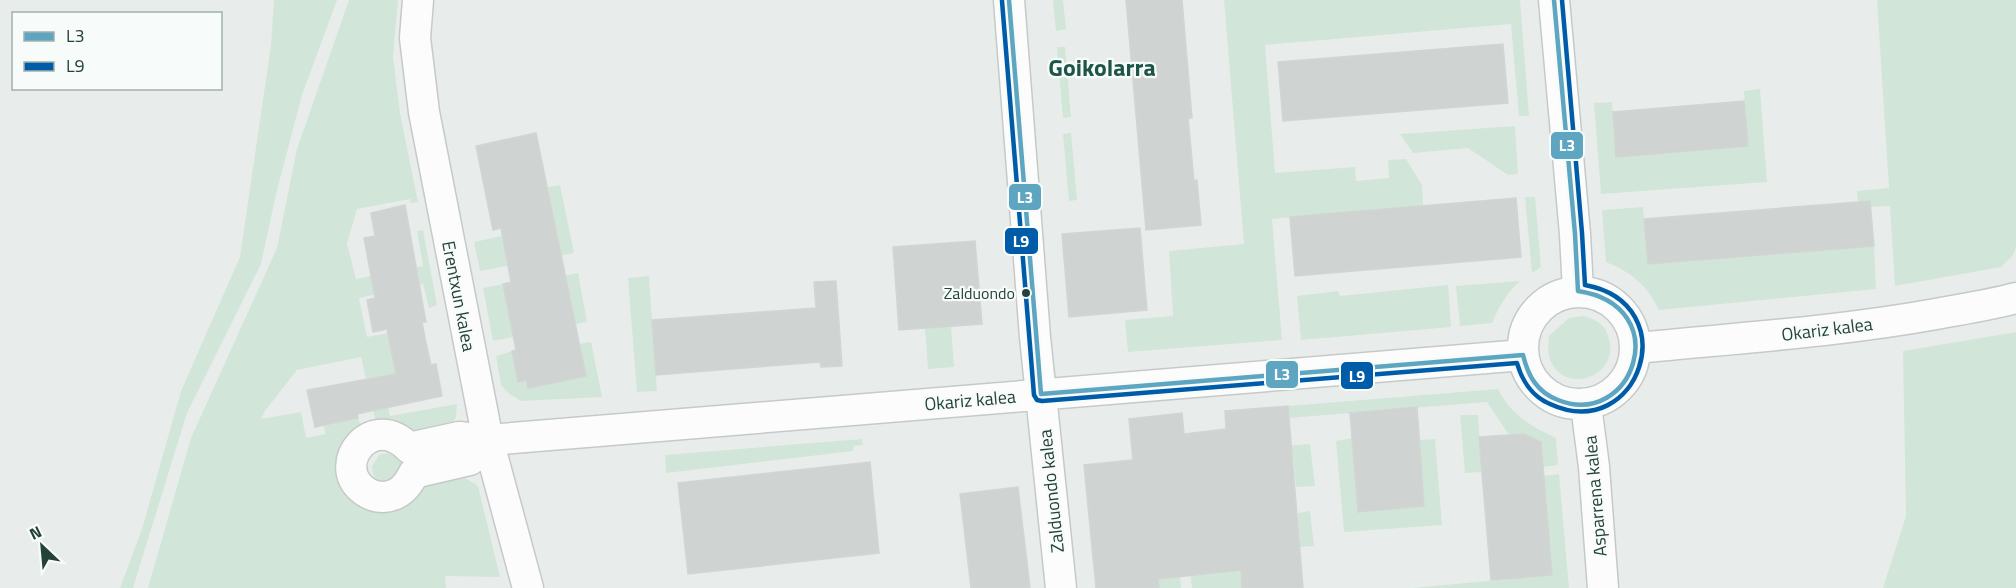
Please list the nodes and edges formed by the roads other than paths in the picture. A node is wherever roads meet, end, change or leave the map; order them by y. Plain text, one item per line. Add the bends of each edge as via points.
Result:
1 (418, 0) edge
2 (1009, 0) edge
3 (1554, 0) edge
4 (1578, 291) junction
5 (2016, 298) edge
6 (1636, 348) junction
7 (1523, 355) junction
8 (1041, 394) junction
9 (1586, 405) junction
10 (488, 440) junction
11 (528, 588) edge
12 (1061, 588) edge
13 (1603, 588) edge

1 - 10 street, Erentxun kalea via 415,38 424,112
2 - 8 street, Zalduondo kalea
3 - 4 street
4 - 6 street via 1597,294 1617,306 1631,324
4 - 7 street via 1556,296 1541,306 1524,337
5 - 6 street, Okariz kalea via 1826,331
6 - 9 street via 1633,368 1622,386 1606,399
7 - 8 street, Okariz kalea
7 - 9 street via 1530,376 1544,393 1564,403
8 - 10 street, Okariz kalea
8 - 12 street, Zalduondo kalea
9 - 13 street, Asparrena kalea
10 - 11 street, Erentxun kalea

